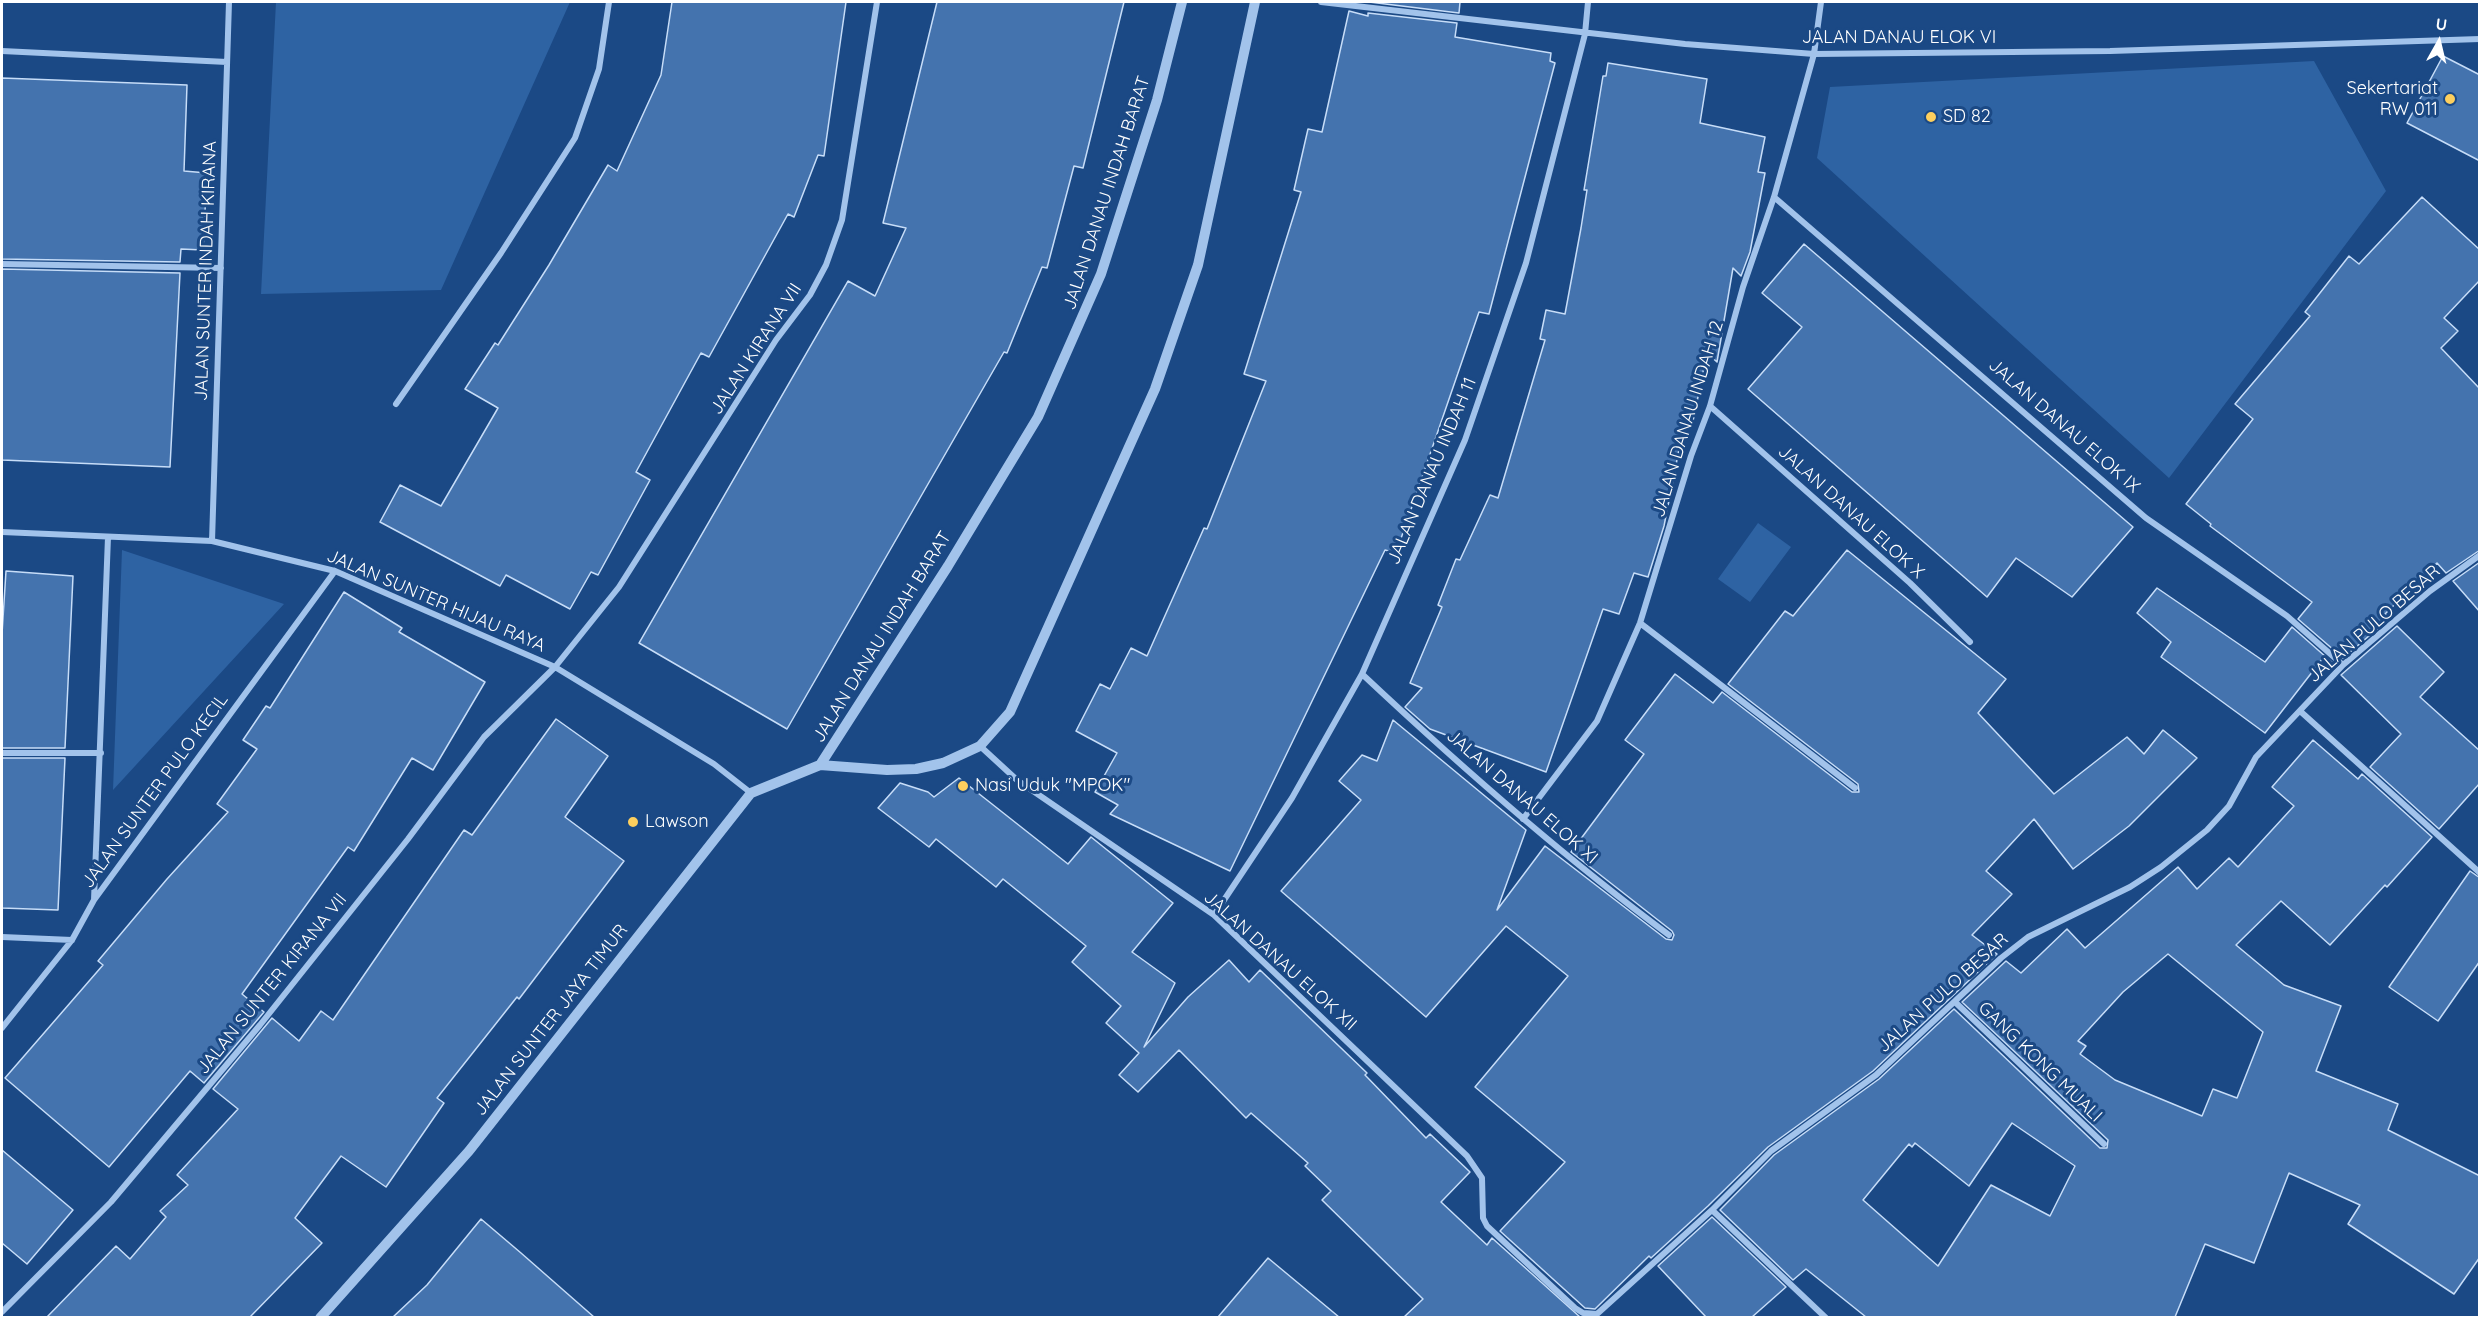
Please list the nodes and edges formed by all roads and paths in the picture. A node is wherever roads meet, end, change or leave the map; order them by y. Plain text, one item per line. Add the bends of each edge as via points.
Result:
1 (229, 2) edge
2 (609, 2) edge
3 (877, 2) edge
4 (1182, 2) edge
5 (1255, 2) edge
6 (1321, 2) edge
7 (1588, 2) edge
8 (1821, 2) edge
9 (1586, 34) junction
10 (2480, 39) edge
11 (2, 51) edge
12 (1814, 54) junction
13 (227, 62) junction
14 (1774, 197) junction
15 (2, 264) edge
16 (221, 268) junction
17 (396, 404) dead end
18 (1710, 406) junction
19 (2, 532) edge
20 (108, 537) junction
21 (212, 541) junction
22 (2480, 555) edge
23 (335, 571) junction
24 (1641, 623) junction
25 (1970, 642) dead end
26 (2343, 665) junction
27 (555, 667) junction
28 (1362, 674) junction
29 (2300, 711) junction
30 (980, 746) junction
31 (2, 753) edge
32 (100, 753) junction
33 (820, 765) junction
34 (1855, 788) dead end
35 (751, 793) junction
36 (1523, 819) junction
37 (2480, 873) edge
38 (94, 900) junction
39 (1214, 915) junction
40 (1670, 935) dead end
41 (2, 937) edge
42 (72, 940) junction
43 (1955, 1002) junction
44 (2, 1029) edge
45 (2104, 1144) dead end
46 (1482, 1178) joint
47 (1712, 1210) junction
48 (2, 1312) edge
49 (320, 1317) edge
50 (1826, 1317) edge

1 - 13 street, JALAN SUNTER INDAH KIRANA
2 - 17 street via 599,69 575,138
3 - 27 street, JALAN KIRANA VII via 842,220 825,265 810,295 776,340 619,587
4 - 33 street, JALAN DANAU INDAH BARAT via 1157,100 1101,274 1038,417
5 - 30 street, JALAN DANAU INDAH BARAT via 1198,265 1155,389 1010,712
6 - 9 street, JALAN DANAU ELOK VI
7 - 9 street, JALAN DANAU INDAH 11
8 - 12 street, JALAN DANAU INDAH 12
9 - 12 street, JALAN DANAU ELOK VI
9 - 28 street, JALAN DANAU INDAH 11 via 1526,263 1495,357 1465,440
10 - 12 street, JALAN DANAU ELOK VI via 2110,51
11 - 13 street
12 - 14 street, JALAN DANAU INDAH 12
13 - 16 street, JALAN SUNTER INDAH KIRANA
14 - 18 street, JALAN DANAU INDAH 12 via 1743,287
14 - 26 street, JALAN DANAU ELOK IX via 2146,518 2287,616
15 - 16 street
16 - 21 street, JALAN SUNTER INDAH KIRANA
18 - 24 street, JALAN DANAU INDAH 12
18 - 25 street, JALAN DANAU ELOK X via 1910,583
19 - 20 street, JALAN SUNTER HIJAU RAYA
20 - 21 street, JALAN SUNTER HIJAU RAYA
20 - 32 street
21 - 23 street, JALAN SUNTER HIJAU RAYA
22 - 26 street, JALAN PULO BESAR via 2430,591
23 - 27 street, JALAN SUNTER HIJAU RAYA
23 - 38 street, JALAN SUNTER PULO KECIL
24 - 34 street
24 - 36 street, JALAN DANAU INDAH 12 via 1596,721
26 - 29 street, JALAN PULO BESAR
27 - 35 street, JALAN SUNTER HIJAU RAYA via 714,764
27 - 48 street, JALAN SUNTER KIRANA VII via 484,737 408,840 267,1016 111,1202
28 - 36 street, JALAN DANAU ELOK XI
28 - 39 street, JALAN DANAU INDAH 11 via 1292,798
29 - 37 street
29 - 43 street, JALAN PULO BESAR via 2256,758 2229,806 2207,830 2130,887 2028,937
30 - 33 street, JALAN DANAU INDAH BARAT via 943,763 916,769
30 - 39 street, JALAN DANAU ELOK XII via 1017,780
31 - 32 street
32 - 38 street
33 - 35 street, JALAN SUNTER JAYA TIMUR
35 - 49 street, JALAN SUNTER JAYA TIMUR via 469,1150
36 - 40 street, JALAN DANAU ELOK XI
38 - 42 street, JALAN SUNTER PULO KECIL
39 - 46 street, JALAN DANAU ELOK XII via 1467,1156
41 - 42 street
42 - 44 street, JALAN SUNTER PULO KECIL
43 - 45 street, GANG KONG MUALI
43 - 47 street, JALAN PULO BESAR via 1876,1075 1770,1151
46 - 47 street, JALAN PULO BESAR via 1487,1226 1575,1308 1588,1314 1597,1314
47 - 50 street

